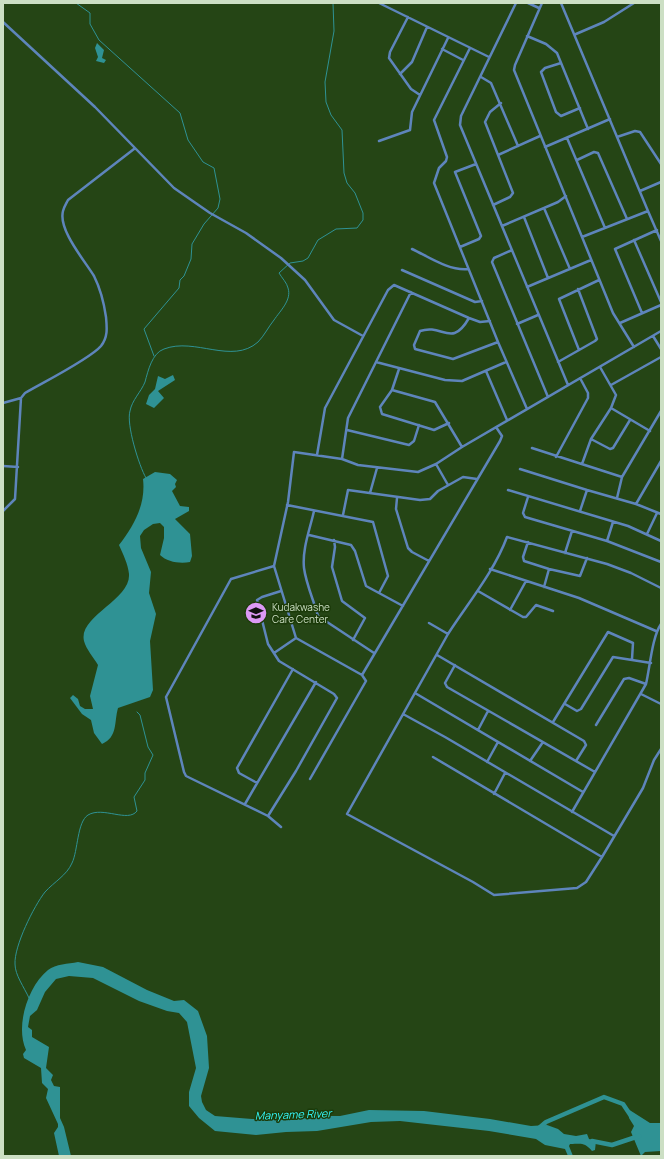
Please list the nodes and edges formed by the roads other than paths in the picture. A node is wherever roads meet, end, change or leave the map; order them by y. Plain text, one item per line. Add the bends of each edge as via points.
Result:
1 (380, 3) edge
2 (516, 3) edge
3 (528, 3) edge
4 (542, 3) edge
5 (561, 3) edge
6 (634, 3) edge
7 (539, 8) junction
8 (408, 17) junction
9 (3, 22) edge
10 (427, 27) junction
11 (576, 34) junction
12 (527, 36) junction
13 (448, 38) junction
14 (470, 48) junction
15 (442, 49) junction
16 (489, 57) junction
17 (464, 60) junction
18 (561, 63) junction
19 (400, 74) junction
20 (481, 76) junction
21 (420, 95) junction
22 (501, 103) junction
23 (580, 108) junction
24 (610, 119) junction
25 (588, 129) junction
26 (540, 136) junction
27 (617, 137) junction
28 (567, 138) junction
29 (379, 141) dead end
30 (518, 146) junction
31 (545, 147) junction
32 (134, 149) junction
33 (498, 155) junction
34 (577, 160) junction
35 (476, 164) junction
36 (661, 164) edge
37 (661, 182) edge
38 (640, 191) junction
39 (566, 196) junction
40 (493, 205) junction
41 (544, 208) junction
42 (648, 211) junction
43 (524, 217) junction
44 (627, 219) junction
45 (502, 226) junction
46 (605, 228) junction
47 (657, 230) junction
48 (582, 237) junction
49 (634, 240) junction
50 (661, 241) edge
51 (460, 247) junction
52 (412, 249) dead end
53 (512, 250) junction
54 (591, 260) junction
55 (468, 269) junction
56 (570, 269) junction
57 (402, 270) dead end
58 (548, 278) junction
59 (599, 280) junction
60 (527, 286) junction
61 (578, 289) junction
62 (411, 292) junction
63 (482, 301) junction
64 (661, 302) edge
65 (661, 305) edge
66 (642, 313) junction
67 (538, 315) junction
68 (469, 318) junction
69 (490, 321) junction
70 (620, 323) junction
71 (517, 324) junction
72 (661, 331) edge
73 (363, 336) junction
74 (653, 336) junction
75 (498, 342) junction
76 (634, 347) junction
77 (661, 349) edge
78 (579, 350) junction
79 (661, 357) edge
80 (376, 362) junction
81 (506, 362) junction
82 (558, 362) junction
83 (600, 367) junction
84 (399, 369) junction
85 (486, 371) junction
86 (580, 378) junction
87 (568, 385) junction
88 (612, 385) junction
89 (392, 390) junction
90 (548, 397) junction
91 (21, 398) junction
92 (3, 403) edge
93 (611, 408) junction
94 (527, 409) junction
95 (661, 411) edge
96 (507, 420) junction
97 (630, 420) junction
98 (448, 423) junction
99 (419, 425) junction
100 (496, 426) junction
101 (346, 430) junction
102 (650, 431) junction
103 (591, 439) junction
104 (462, 446) junction
105 (532, 448) dead end
106 (317, 455) junction
107 (556, 457) junction
108 (342, 459) junction
109 (661, 460) edge
110 (436, 464) junction
111 (582, 464) junction
112 (3, 466) edge
113 (18, 467) junction
114 (377, 468) junction
115 (520, 469) dead end
116 (622, 477) junction
117 (477, 479) junction
118 (448, 485) junction
119 (508, 490) dead end
120 (587, 490) junction
121 (370, 493) junction
122 (528, 497) junction
123 (397, 498) junction
124 (617, 498) junction
125 (636, 504) junction
126 (287, 506) junction
127 (314, 510) junction
128 (3, 511) edge
129 (580, 511) junction
130 (660, 514) edge
131 (343, 516) junction
132 (614, 522) junction
133 (572, 531) junction
134 (647, 534) junction
135 (309, 535) junction
136 (334, 540) junction
137 (607, 541) junction
138 (661, 541) edge
139 (528, 542) junction
140 (565, 553) junction
141 (587, 558) junction
142 (429, 561) junction
143 (661, 562) edge
144 (274, 566) junction
145 (490, 569) junction
146 (549, 569) junction
147 (526, 581) junction
148 (544, 587) junction
149 (661, 588) edge
150 (281, 591) junction
151 (478, 591) junction
152 (379, 593) junction
153 (403, 606) junction
154 (510, 610) junction
155 (553, 611) dead end
156 (429, 623) dead end
157 (661, 624) edge
158 (656, 631) junction
159 (448, 634) junction
160 (296, 638) junction
161 (353, 640) junction
162 (274, 653) junction
163 (374, 653) junction
164 (437, 655) junction
165 (632, 659) junction
166 (651, 663) junction
167 (455, 665) junction
168 (293, 669) junction
169 (362, 676) junction
170 (316, 682) junction
171 (646, 684) junction
172 (415, 693) junction
173 (641, 694) junction
174 (566, 704) junction
175 (661, 704) edge
176 (488, 711) junction
177 (403, 714) junction
178 (553, 722) junction
179 (596, 725) dead end
180 (478, 730) junction
181 (498, 742) junction
182 (543, 742) junction
183 (661, 749) edge
184 (433, 757) dead end
185 (530, 761) junction
186 (576, 761) junction
187 (487, 762) junction
188 (595, 772) junction
189 (505, 773) junction
190 (310, 779) dead end
191 (257, 783) junction
192 (583, 792) junction
193 (494, 794) junction
194 (245, 804) junction
195 (572, 812) junction
196 (268, 816) junction
197 (281, 827) dead end
198 (614, 836) junction
199 (602, 857) junction

1 - 8 street
2 - 16 street
3 - 7 street
4 - 7 street
5 - 11 street
6 - 11 street via 604,22
7 - 12 street
8 - 10 street
8 - 19 street via 389,55
9 - 32 street via 94,107
10 - 13 street
10 - 19 street via 411,63
11 - 24 street
12 - 18 street via 552,48
12 - 26 street via 514,70
13 - 14 street
13 - 15 street
14 - 16 street
14 - 17 street
15 - 17 street
15 - 21 street
16 - 20 street
17 - 51 street via 434,120 447,157 439,168 434,183
18 - 23 street
18 - 23 street via 545,68 541,72 556,112 561,116
19 - 21 street via 411,89
20 - 22 street via 490,82
20 - 35 street via 460,121
21 - 29 street via 412,112 410,130
22 - 30 street
22 - 33 street via 485,120
23 - 25 street
24 - 25 street
24 - 27 street
25 - 28 street
26 - 30 street
26 - 31 street
27 - 36 street via 635,131 640,132
27 - 38 street
28 - 31 street
28 - 34 street
30 - 33 street
31 - 39 street
32 - 73 street via 174,188 210,213 246,233 297,271 334,320
32 - 91 street via 68,200 62,212 71,241 94,277 103,298 107,331 105,340 87,357 25,393
33 - 40 street via 513,193
34 - 44 street via 594,152 598,153
34 - 46 street
35 - 40 street
35 - 51 street via 455,172 481,236
37 - 38 street
38 - 42 street
39 - 41 street
39 - 48 street
40 - 45 street
41 - 43 street
41 - 56 street
42 - 44 street
42 - 47 street
43 - 45 street
43 - 58 street
44 - 46 street
45 - 53 street
46 - 48 street
47 - 49 street
47 - 50 street
48 - 54 street
49 - 64 street
49 - 66 street via 617,247 615,252
51 - 55 street
52 - 55 street via 450,267
53 - 60 street
53 - 71 street via 494,258 492,262
54 - 56 street
54 - 59 street
55 - 63 street
56 - 58 street
57 - 63 street via 476,302
58 - 60 street
59 - 61 street
59 - 70 street
60 - 67 street
61 - 78 street via 597,335 595,341
61 - 78 street via 560,297 559,301
62 - 68 street
62 - 73 street via 394,285 388,290
62 - 80 street
63 - 69 street
65 - 66 street
66 - 70 street
67 - 71 street
67 - 82 street
68 - 69 street via 480,322
68 - 75 street via 464,328 455,335 428,328 420,331 414,345 415,349 453,359
69 - 75 street
70 - 76 street
71 - 90 street
72 - 74 street
73 - 106 street via 325,408
74 - 76 street
74 - 77 street
75 - 81 street
76 - 83 street
78 - 82 street
79 - 88 street
80 - 84 street
80 - 101 street via 348,418
81 - 85 street
81 - 94 street
82 - 87 street
83 - 86 street
83 - 88 street
84 - 85 street via 453,381 464,380
84 - 89 street
85 - 96 street
86 - 87 street
86 - 107 street via 588,398
87 - 90 street
88 - 93 street via 616,398
89 - 98 street via 434,400
89 - 99 street via 380,406 382,414
90 - 94 street
91 - 92 street
91 - 113 street
93 - 97 street
93 - 103 street
94 - 96 street
95 - 102 street
96 - 100 street
97 - 102 street
97 - 103 street via 612,448
98 - 99 street via 436,430
98 - 104 street
99 - 101 street via 414,441 409,446
100 - 104 street
100 - 117 street via 502,436
101 - 108 street
102 - 116 street
103 - 111 street
104 - 110 street
105 - 107 street
106 - 108 street
106 - 126 street via 294,452
107 - 111 street
108 - 114 street via 356,465
109 - 125 street
110 - 114 street via 418,472
110 - 118 street
111 - 116 street
112 - 113 street
113 - 128 street via 15,499
114 - 121 street
115 - 120 street
116 - 124 street
117 - 118 street via 463,477
117 - 142 street
118 - 123 street via 429,499
119 - 122 street
120 - 124 street
120 - 129 street
121 - 123 street
121 - 131 street via 348,490
122 - 129 street
122 - 133 street via 524,517
123 - 142 street via 396,507 408,548
124 - 125 street
125 - 130 street
126 - 127 street
126 - 144 street
127 - 131 street
127 - 135 street
129 - 132 street
130 - 134 street
131 - 152 street via 373,522 388,576
132 - 134 street
132 - 137 street
133 - 137 street
133 - 140 street
134 - 138 street
135 - 136 street
135 - 161 street via 304,569 318,616
136 - 152 street via 353,548 366,586
136 - 161 street via 332,567 342,601 365,618
137 - 143 street
139 - 140 street
139 - 145 street via 507,537
139 - 146 street via 524,561
140 - 141 street
141 - 146 street via 580,576
141 - 149 street via 631,573
142 - 153 street
144 - 150 street
144 - 194 street via 230,579 166,697 184,774
145 - 147 street
145 - 151 street
146 - 148 street
147 - 148 street
147 - 154 street
148 - 158 street via 579,598
150 - 160 street
150 - 162 street via 256,600 268,644
151 - 154 street
151 - 159 street
152 - 153 street
153 - 163 street
154 - 155 street via 524,617 536,605
156 - 159 street
157 - 158 street
158 - 166 street
159 - 164 street
160 - 162 street
160 - 169 street
161 - 163 street
162 - 168 street via 280,661
163 - 169 street
164 - 167 street
164 - 172 street
165 - 166 street
165 - 174 street via 613,657 581,709 577,711
165 - 174 street via 633,643 608,632
166 - 171 street
167 - 176 street via 445,683 447,687
167 - 178 street
168 - 170 street
168 - 191 street via 237,768 239,773
169 - 190 street via 366,681
170 - 191 street
170 - 196 street via 337,698
171 - 173 street
171 - 179 street via 629,678 624,679
172 - 177 street
172 - 180 street
173 - 175 street
173 - 188 street
174 - 178 street
176 - 180 street
176 - 182 street
177 - 187 street
177 - 199 street via 347,814 494,896 577,888 586,882
178 - 186 street via 584,741 586,745
180 - 181 street
181 - 185 street
181 - 187 street
182 - 185 street
182 - 186 street
183 - 198 street via 643,788
184 - 193 street
185 - 192 street
186 - 188 street
187 - 189 street
188 - 192 street
189 - 193 street
189 - 195 street
191 - 194 street
192 - 195 street
193 - 199 street
194 - 196 street
195 - 198 street
196 - 197 street
198 - 199 street

